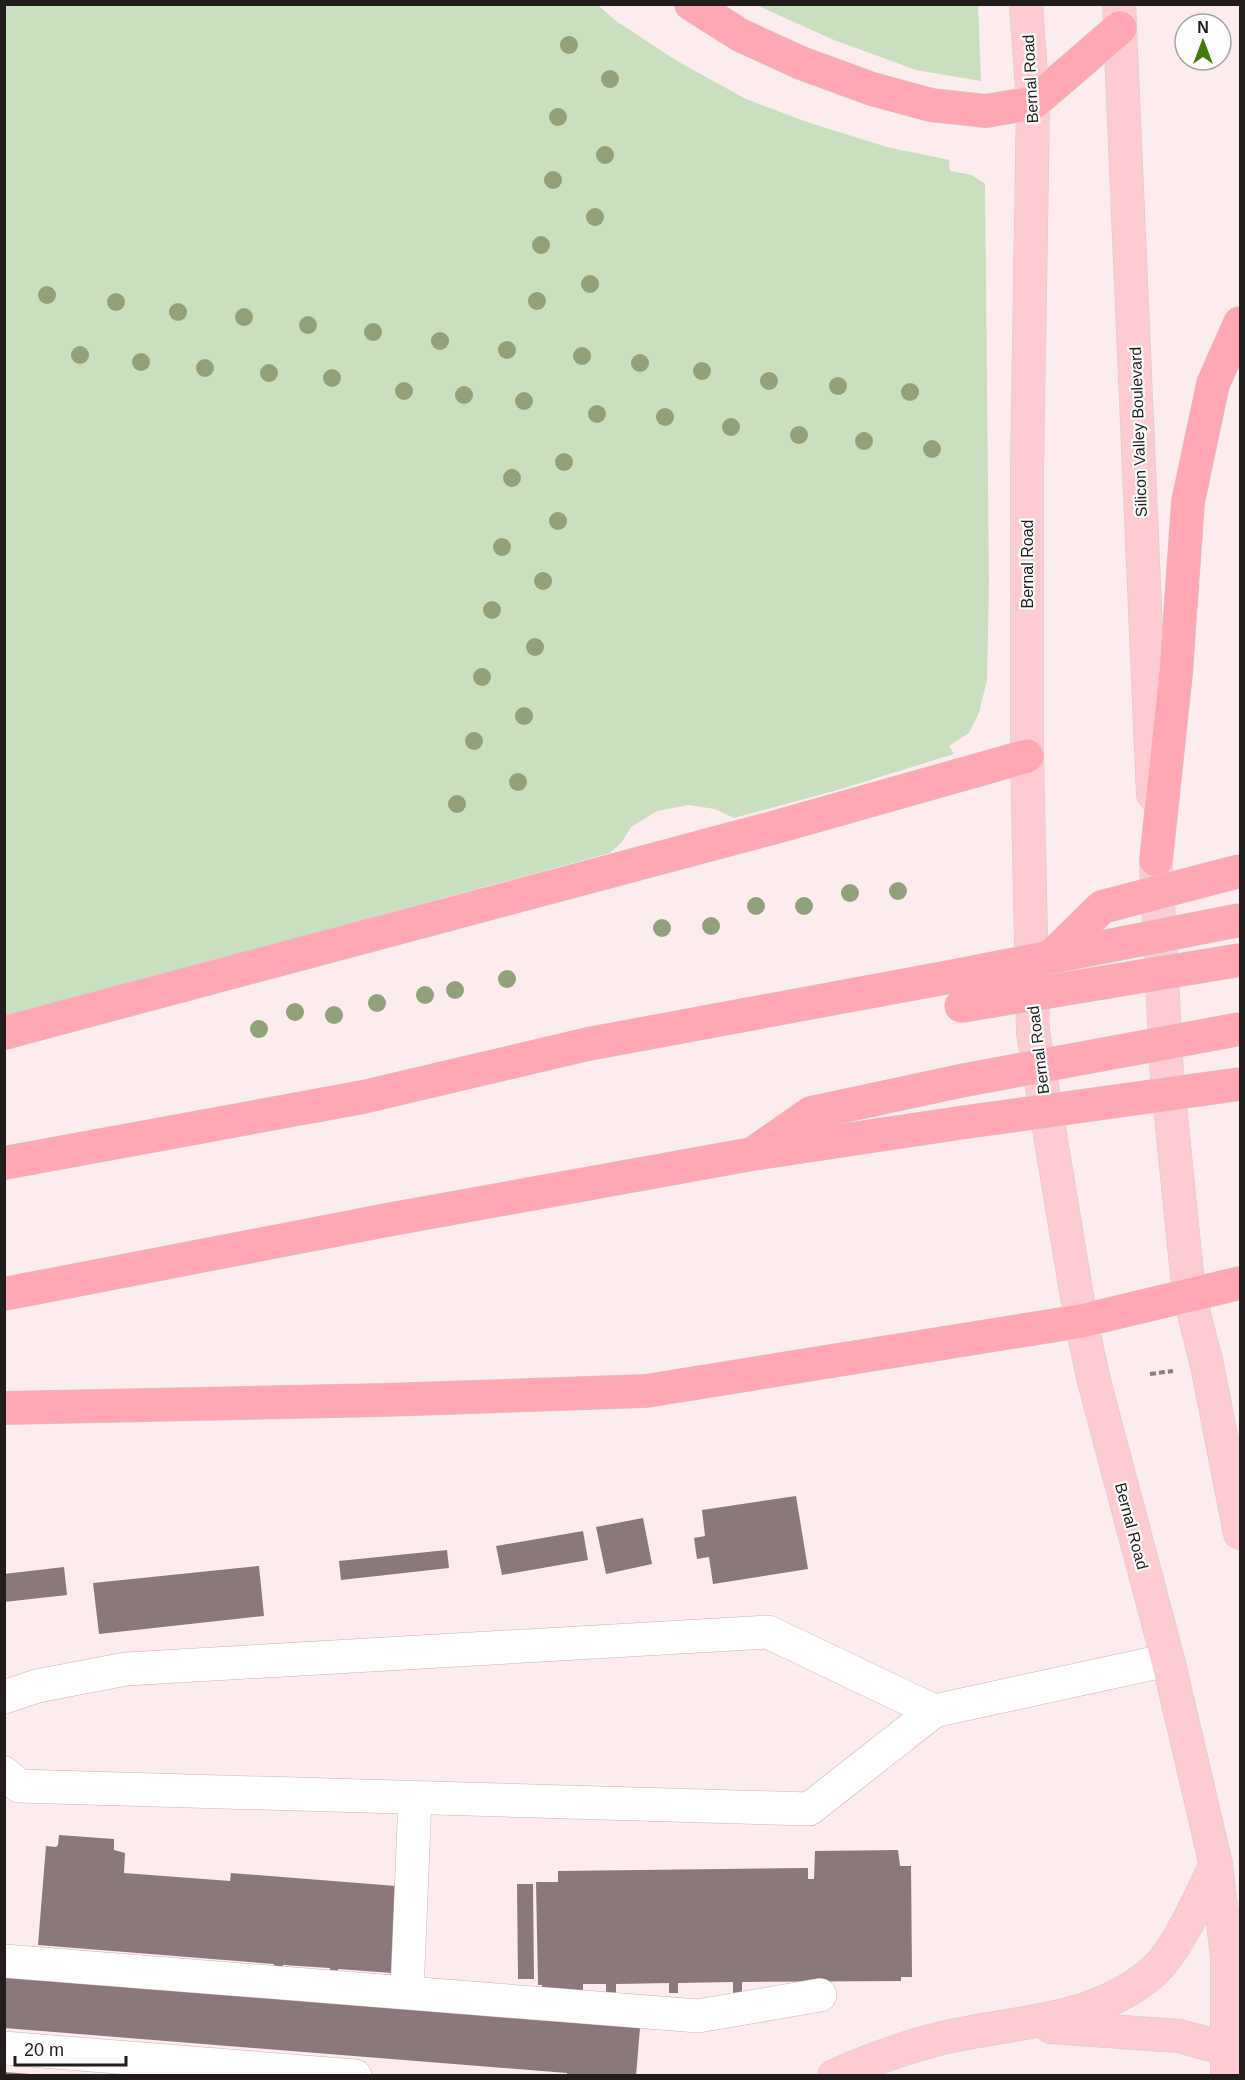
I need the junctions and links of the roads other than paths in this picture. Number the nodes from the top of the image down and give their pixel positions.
1 (691, 4) edge
2 (1026, 4) edge
3 (1119, 16) edge
4 (1033, 103) junction
5 (1240, 323) edge
6 (1026, 756) junction
7 (1156, 860) junction
8 (1240, 871) edge
9 (1240, 920) edge
10 (1052, 956) junction
11 (1240, 960) edge
12 (961, 990) junction
13 (1240, 1029) edge
14 (4, 1033) edge
15 (1240, 1084) edge
16 (752, 1154) junction
17 (4, 1163) edge
18 (1240, 1283) edge
19 (4, 1294) edge
20 (1189, 1294) junction
21 (1080, 1321) junction
22 (4, 1408) edge
23 (1240, 1533) edge
24 (1168, 1660) junction
25 (4, 1696) edge
26 (934, 1711) junction
27 (4, 1773) edge
28 (415, 1798) junction
29 (1216, 1865) junction
30 (4, 1960) edge
31 (406, 1992) junction
32 (820, 1995) dead end
33 (1026, 2025) junction
34 (4, 2048) edge
35 (1231, 2061) edge
36 (355, 2076) edge
37 (834, 2076) edge

1 - 4 highway
2 - 4 main road, Bernal Road
3 - 4 highway
3 - 7 main road, Silicon Valley Boulevard
4 - 6 main road, Bernal Road
5 - 7 highway
6 - 14 highway
6 - 21 main road, Bernal Road
7 - 20 main road
8 - 10 highway, bridge
9 - 10 highway, bridge
10 - 12 highway, bridge
11 - 12 highway, bridge
12 - 17 highway
13 - 16 highway, bridge
15 - 16 highway, bridge
16 - 19 highway
18 - 20 highway
20 - 21 highway
20 - 23 main road
21 - 22 highway
21 - 24 main road, Bernal Road
24 - 26 lane
24 - 29 main road, Bernal Road
25 - 26 lane
26 - 28 lane
27 - 28 lane
28 - 31 lane
29 - 33 main road
29 - 35 main road, Bernal Road
30 - 31 lane
31 - 32 lane
33 - 35 main road
33 - 37 main road
34 - 36 lane

